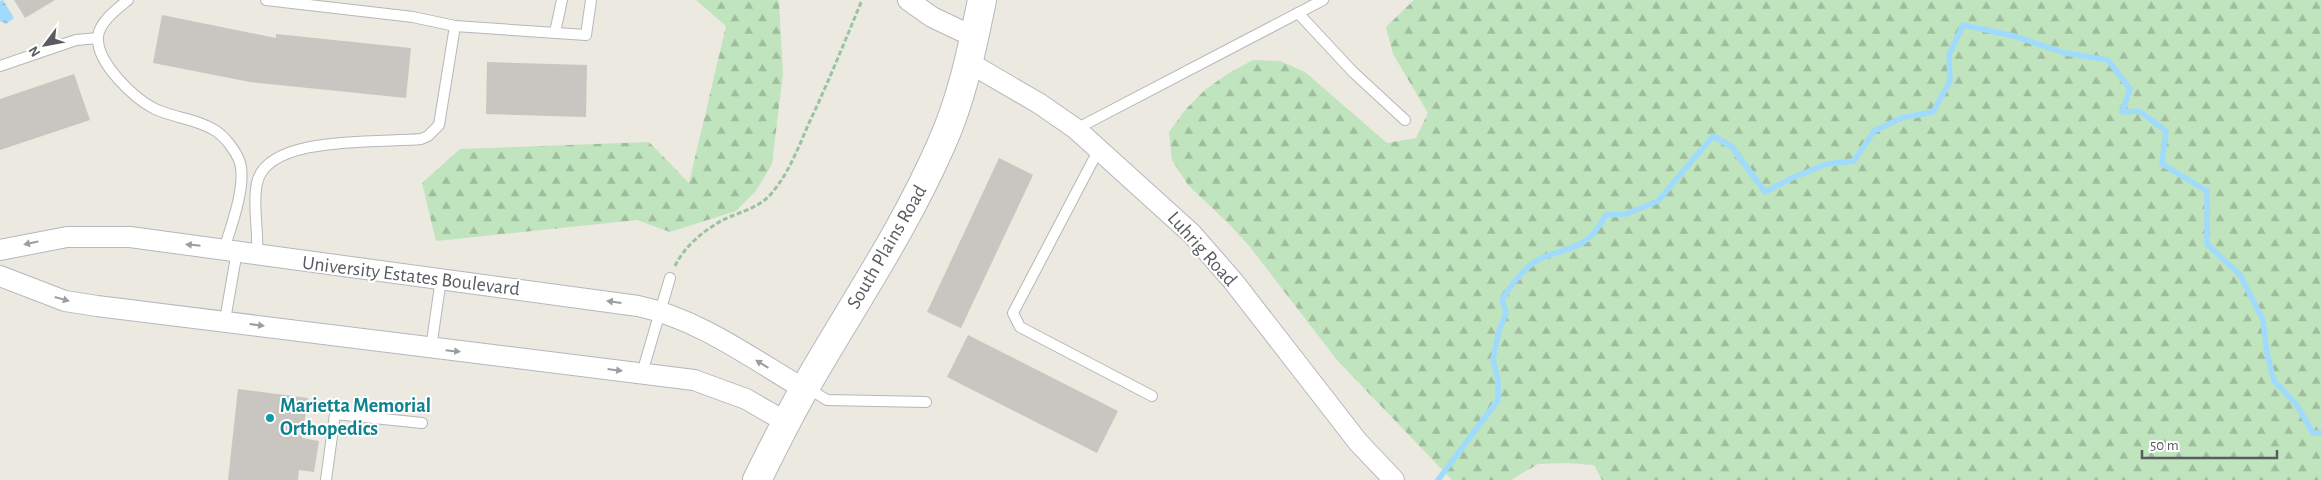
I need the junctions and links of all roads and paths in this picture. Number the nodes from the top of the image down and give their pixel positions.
1 (128, 0) edge
2 (266, 0) edge
3 (562, 0) edge
4 (591, 0) edge
5 (862, 0) edge
6 (908, 0) edge
7 (982, 0) edge
8 (1323, 0) edge
9 (1298, 13) junction
10 (455, 26) junction
11 (555, 32) junction
12 (98, 38) junction
13 (971, 49) junction
14 (0, 66) edge
15 (1405, 120) dead end
16 (1076, 129) junction
17 (1099, 149) junction
18 (0, 250) edge
19 (230, 250) junction
20 (257, 255) junction
21 (0, 276) edge
22 (670, 278) joint
23 (442, 279) junction
24 (660, 310) junction
25 (225, 320) junction
26 (431, 348) junction
27 (642, 373) junction
28 (805, 388) junction
29 (1152, 396) dead end
30 (926, 402) dead end
31 (786, 422) junction
32 (422, 423) dead end
33 (326, 480) edge
34 (757, 480) edge
35 (1394, 480) edge

1 - 12 lane
2 - 10 lane
3 - 11 lane
4 - 11 lane
5 - 22 path
6 - 13 street, Luhrig Road
7 - 13 main road, South Plains Road
8 - 9 lane
9 - 15 lane
9 - 16 lane
10 - 11 lane
10 - 20 lane
12 - 14 lane
12 - 19 lane
13 - 16 street, Luhrig Road
13 - 28 main road, South Plains Road
16 - 17 street, Luhrig Road
17 - 29 lane
17 - 35 street, Luhrig Road
19 -> 18 street, University Estates Boulevard
19 - 20 street, University Estates Boulevard
19 - 25 lane
20 - 23 street, University Estates Boulevard
21 -> 25 street
22 - 24 lane
24 -> 23 street, University Estates Boulevard
23 - 26 lane
24 - 27 lane
28 -> 24 street, University Estates Boulevard
25 -> 26 street
26 -> 27 street
27 - 31 street
28 - 30 lane
28 - 31 main road, South Plains Road
31 - 34 main road, South Plains Road
32 - 33 lane

